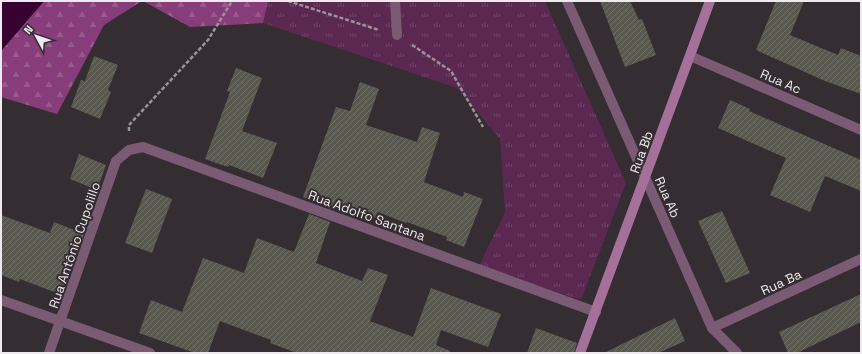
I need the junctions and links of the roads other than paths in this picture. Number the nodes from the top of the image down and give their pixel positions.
1 (395, 1) edge
2 (567, 1) edge
3 (710, 1) edge
4 (397, 35) dead end
5 (690, 56) junction
6 (861, 130) edge
7 (129, 150) joint
8 (646, 179) junction
9 (861, 259) edge
10 (1, 300) edge
11 (596, 312) junction
12 (61, 322) junction
13 (712, 328) junction
14 (49, 353) edge
15 (150, 353) edge
16 (580, 353) edge
17 (737, 353) edge

1 - 4 street
2 - 8 street, Rua Ab
3 - 5 street, Rua Bb
5 - 6 street, Rua Ac
5 - 8 street, Rua Bb
7 - 11 street, Rua Adolfo Santana
7 - 12 street, Rua Antônio Cupolillo
8 - 11 street, Rua Bb
8 - 13 street, Rua Ab
9 - 13 street, Rua Ba
10 - 12 street
11 - 16 street, Rua Bb
12 - 14 street, Rua Antônio Cupolillo
12 - 15 street
13 - 17 street, Rua Ab

